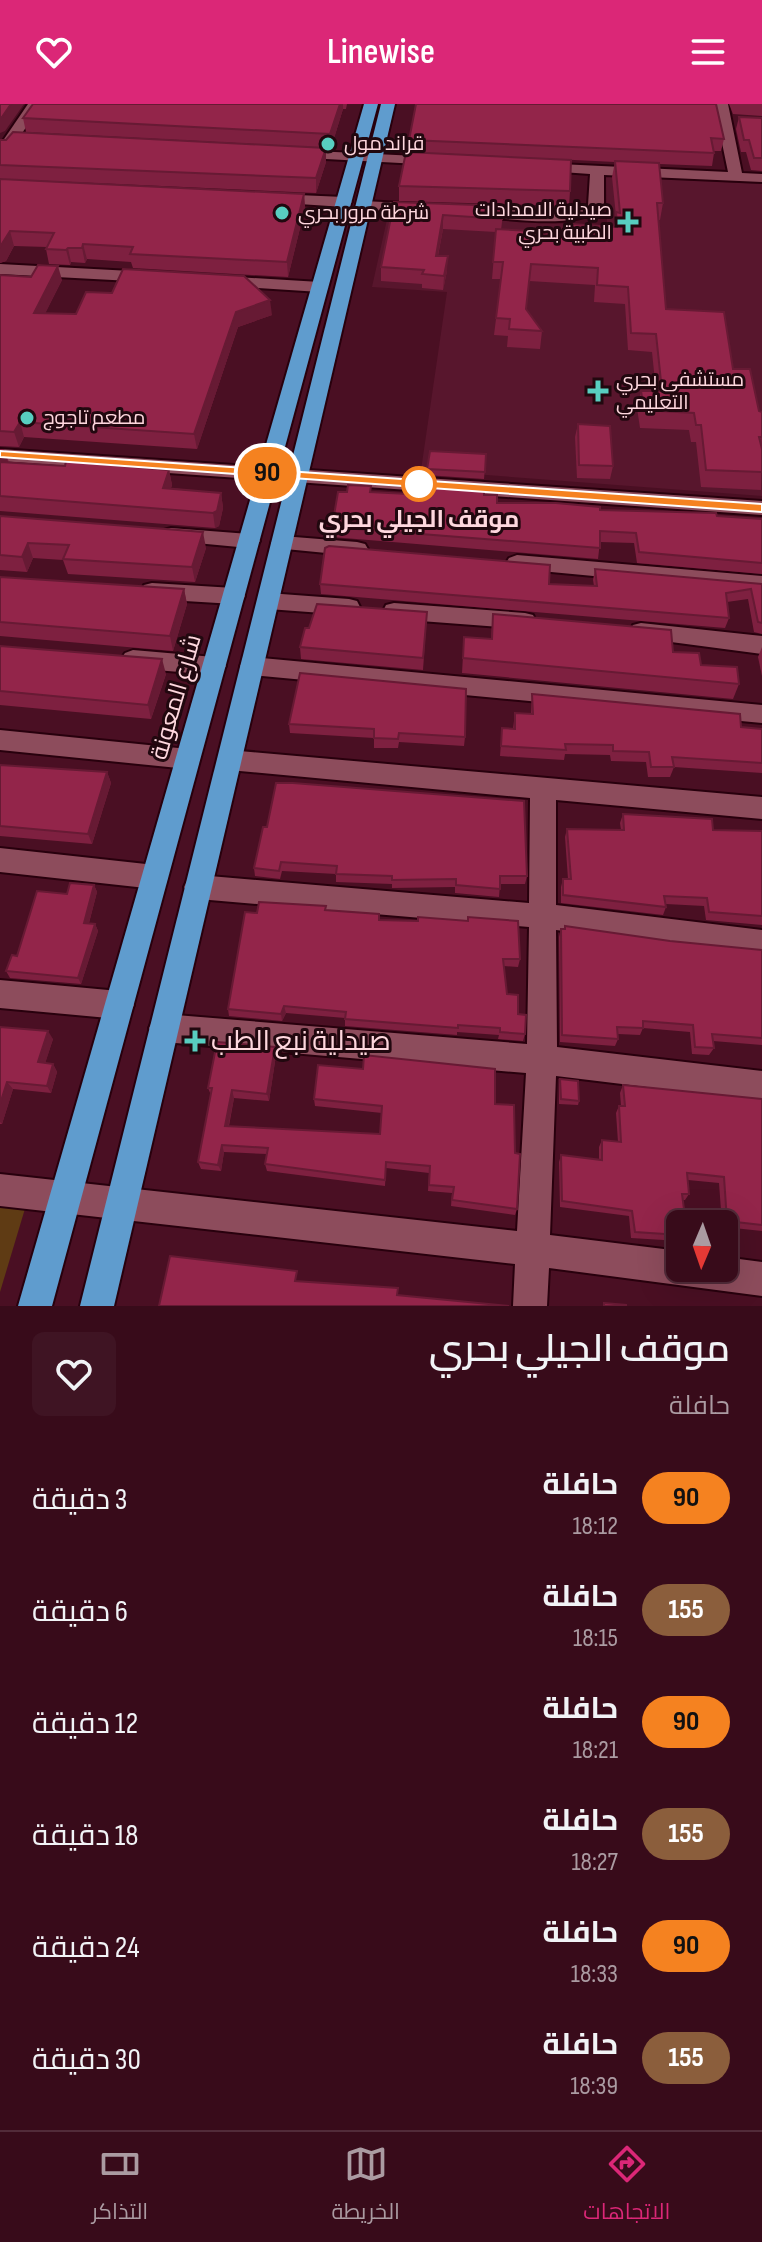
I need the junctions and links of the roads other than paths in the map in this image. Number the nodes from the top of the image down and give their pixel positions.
1 (35, 104) edge
2 (371, 104) edge
3 (388, 104) edge
4 (718, 105) edge
5 (13, 139) edge
6 (278, 153) edge
7 (0, 155) edge
8 (366, 157) junction
9 (454, 162) edge
10 (518, 166) edge
11 (597, 170) junction
12 (736, 177) junction
13 (762, 178) edge
14 (250, 198) edge
15 (354, 204) junction
16 (0, 269) edge
17 (168, 278) edge
18 (198, 280) edge
19 (320, 287) junction
20 (0, 455) edge
21 (268, 473) junction
22 (298, 475) junction
23 (762, 508) edge
24 (155, 534) edge
25 (249, 541) junction
26 (282, 543) junction
27 (375, 551) edge
28 (499, 562) edge
29 (762, 584) edge
30 (125, 589) edge
31 (234, 596) junction
32 (268, 601) junction
33 (555, 623) edge
34 (617, 628) edge
35 (762, 645) edge
36 (107, 657) edge
37 (214, 666) junction
38 (252, 666) junction
39 (762, 714) edge
40 (0, 740) edge
41 (188, 759) junction
42 (229, 760) junction
43 (543, 788) junction
44 (762, 808) edge
45 (0, 860) edge
46 (155, 877) junction
47 (198, 887) junction
48 (542, 916) junction
49 (762, 943) edge
50 (0, 994) edge
51 (119, 1005) junction
52 (164, 1028) junction
53 (542, 1060) junction
54 (762, 1086) edge
55 (0, 1190) edge
56 (65, 1198) junction
57 (122, 1203) junction
58 (531, 1249) junction
59 (762, 1279) edge
60 (35, 1306) edge
61 (97, 1306) edge
62 (530, 1306) edge

1 - 5 street
2 - 8 highway, شارع المعونة
3 - 8 highway, شارع المعونة
4 - 12 street
5 - 7 street
6 - 8 street
8 - 9 street
8 - 15 highway, شارع المعونة
10 - 11 street
11 - 12 street
11 - 15 street
12 - 13 street
14 - 15 street
15 - 19 highway, شارع المعونة
15 - 22 highway, شارع المعونة
16 - 17 street
18 - 19 street
19 - 21 highway, شارع المعونة
20 - 21 street
21 - 22 street
21 - 25 highway, شارع المعونة
22 - 23 street
22 - 26 highway, شارع المعونة
24 - 25 street
25 - 31 highway, شارع المعونة
26 - 27 street
26 - 32 highway, شارع المعونة
28 - 29 street
30 - 31 street
31 - 37 highway, شارع المعونة
32 - 33 street
32 - 38 highway, شارع المعونة
34 - 35 street
36 - 37 street
37 - 41 highway, شارع المعونة
38 - 39 street
38 - 42 highway, شارع المعونة
40 - 41 street
41 - 46 highway, شارع المعونة
42 - 43 street
42 - 47 highway, شارع المعونة
43 - 44 street
43 - 48 street
45 - 46 street
46 - 51 highway, شارع المعونة
47 - 48 street
47 - 52 highway, شارع المعونة
48 - 49 street
48 - 53 street
50 - 51 street
51 - 56 highway, شارع المعونة
52 - 53 street
52 - 57 highway, شارع المعونة
53 - 54 street
53 - 58 street
55 - 56 street
56 - 57 street
56 - 60 highway, شارع المعونة
57 - 58 street
57 - 61 highway, شارع المعونة
58 - 59 street
58 - 62 street

